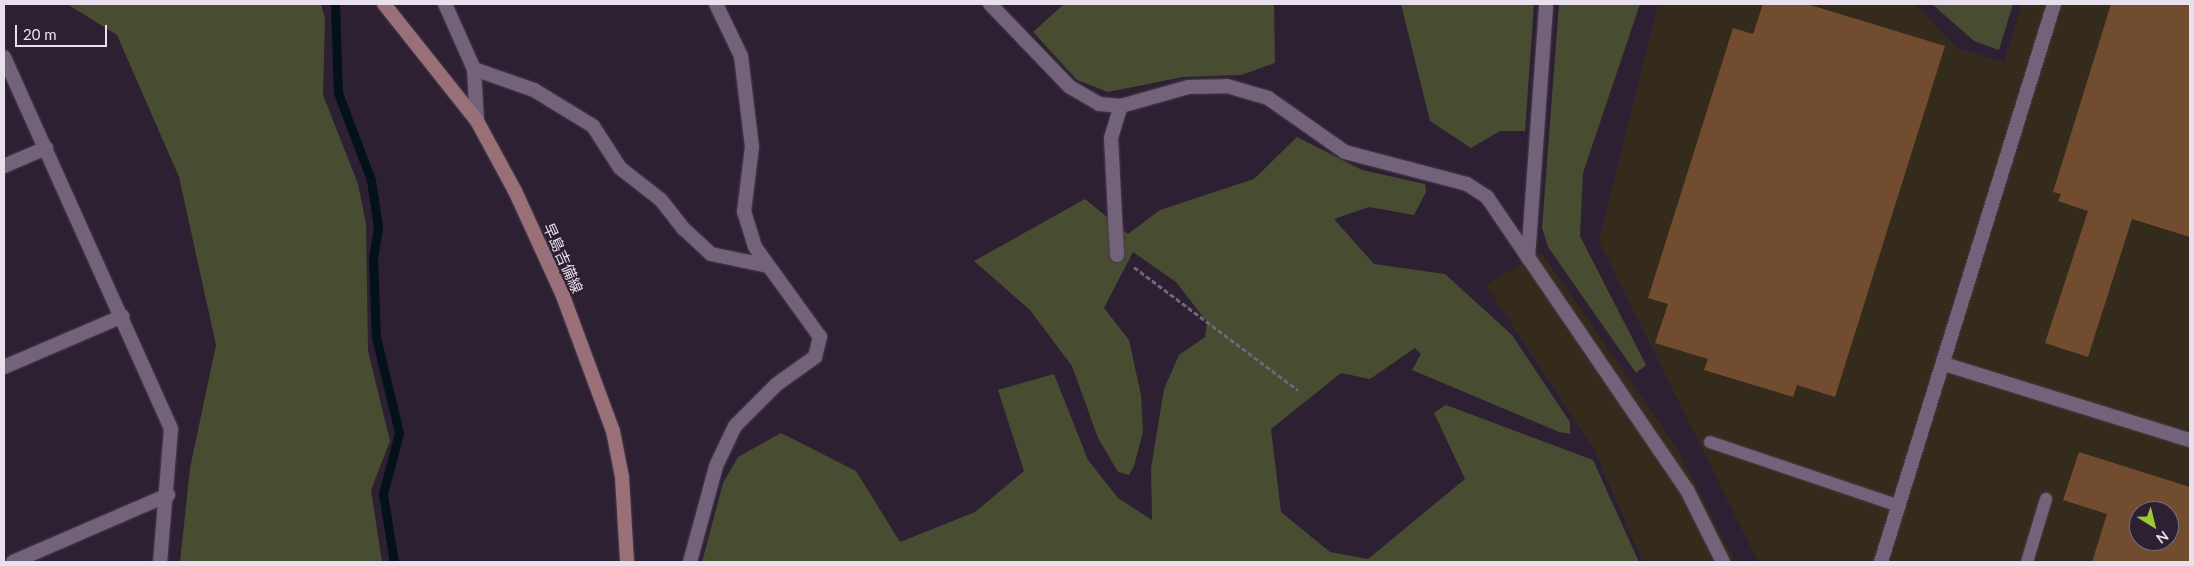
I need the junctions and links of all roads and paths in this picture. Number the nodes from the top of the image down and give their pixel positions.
1 (384, 4) edge
2 (445, 4) edge
3 (716, 4) edge
4 (990, 4) edge
5 (1546, 4) edge
6 (2054, 4) edge
7 (4, 57) edge
8 (474, 69) junction
9 (1121, 106) junction
10 (476, 121) junction
11 (46, 148) junction
12 (4, 166) edge
13 (1117, 255) joint
14 (1528, 258) junction
15 (768, 266) junction
16 (123, 316) junction
17 (1944, 364) junction
18 (4, 367) edge
19 (1298, 390) dead end
20 (2190, 440) edge
21 (1710, 442) dead end
22 (168, 495) junction
23 (2046, 499) dead end
24 (1899, 506) junction
25 (13, 562) edge
26 (160, 562) edge
27 (626, 562) edge
28 (690, 562) edge
29 (1723, 562) edge
30 (1881, 562) edge
31 (2026, 562) edge

1 - 10 main road, 早島吉備線
2 - 8 street
3 - 15 street
4 - 9 street
5 - 14 street
6 - 17 street
7 - 11 street
8 - 10 street
8 - 15 street
9 - 13 street
9 - 14 street
10 - 27 main road, 早島吉備線
11 - 12 street
11 - 16 street
13 - 19 path
14 - 29 street
15 - 28 street
16 - 18 street
16 - 22 street
17 - 20 street
17 - 24 street
21 - 24 lane
22 - 25 street
22 - 26 street
23 - 31 lane
24 - 30 street

